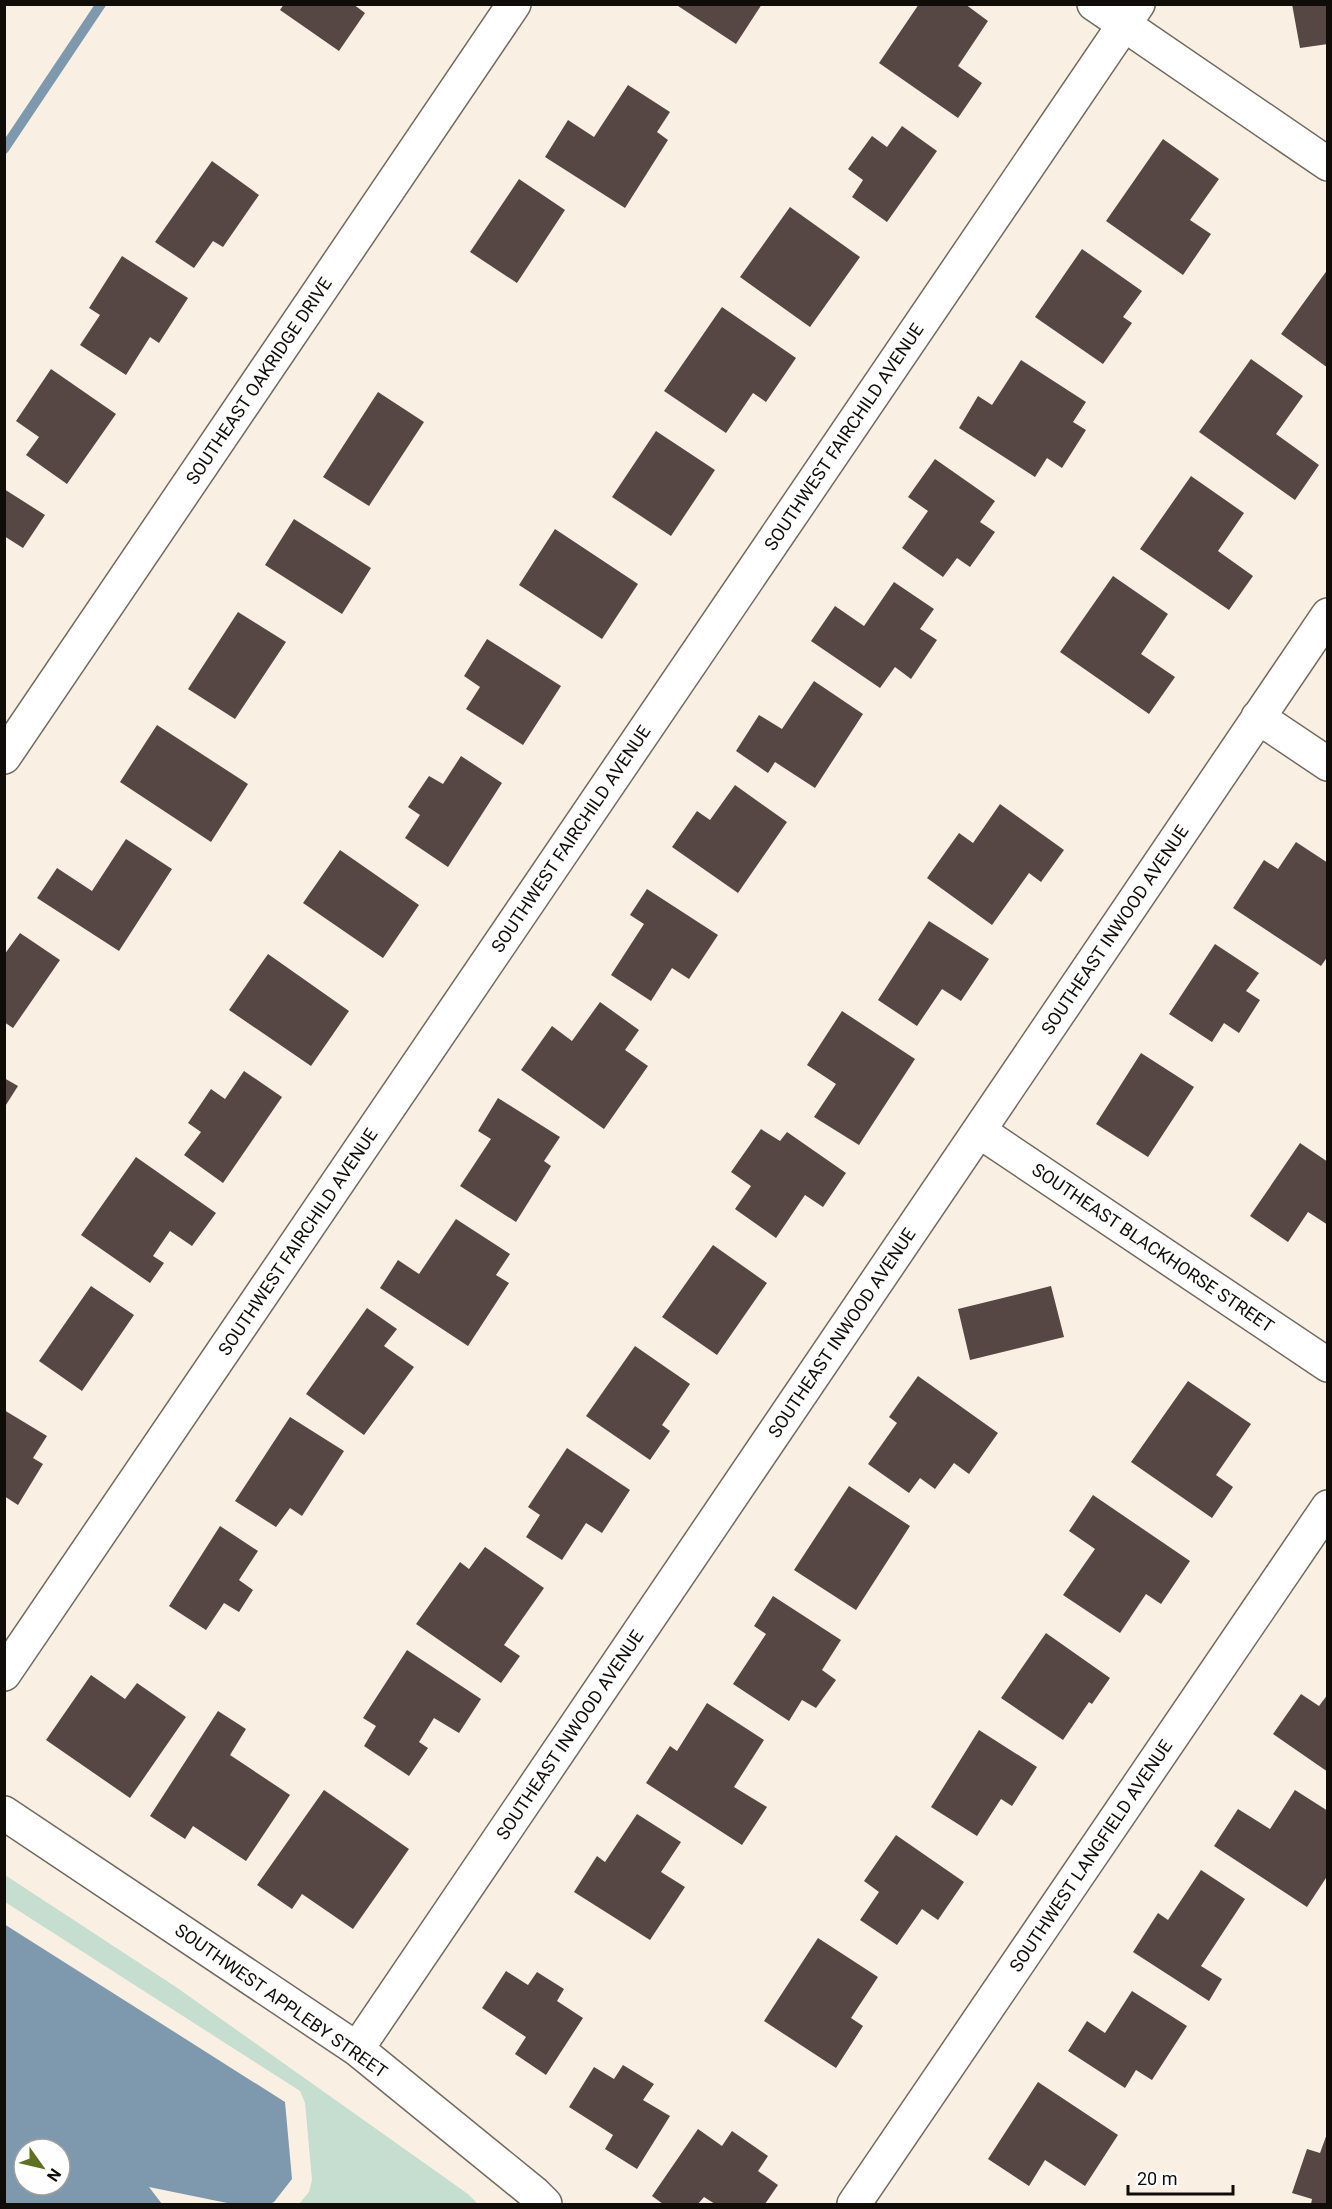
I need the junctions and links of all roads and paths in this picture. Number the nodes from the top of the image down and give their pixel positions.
1 (514, 4) edge
2 (1094, 4) edge
3 (1131, 14) edge
4 (1328, 164) edge
5 (1328, 615) edge
6 (1258, 717) junction
7 (4, 757) edge
8 (1328, 764) edge
9 (979, 1131) junction
10 (1328, 1365) edge
11 (1328, 1507) edge
12 (4, 1674) edge
13 (4, 1813) edge
14 (357, 2049) junction
15 (545, 2205) edge
16 (854, 2205) edge

1 - 7 street, SOUTHEAST OAKRIDGE DRIVE
2 - 3 street
3 - 4 street
3 - 12 street, SOUTHWEST FAIRCHILD AVENUE
5 - 6 street, SOUTHEAST INWOOD AVENUE
6 - 8 street
6 - 9 street, SOUTHEAST INWOOD AVENUE
9 - 10 street, SOUTHEAST BLACKHORSE STREET
9 - 14 street, SOUTHEAST INWOOD AVENUE
11 - 16 street, SOUTHWEST LANGFIELD AVENUE
13 - 14 street, SOUTHWEST APPLEBY STREET
14 - 15 street, SOUTHWEST APPLEBY STREET

